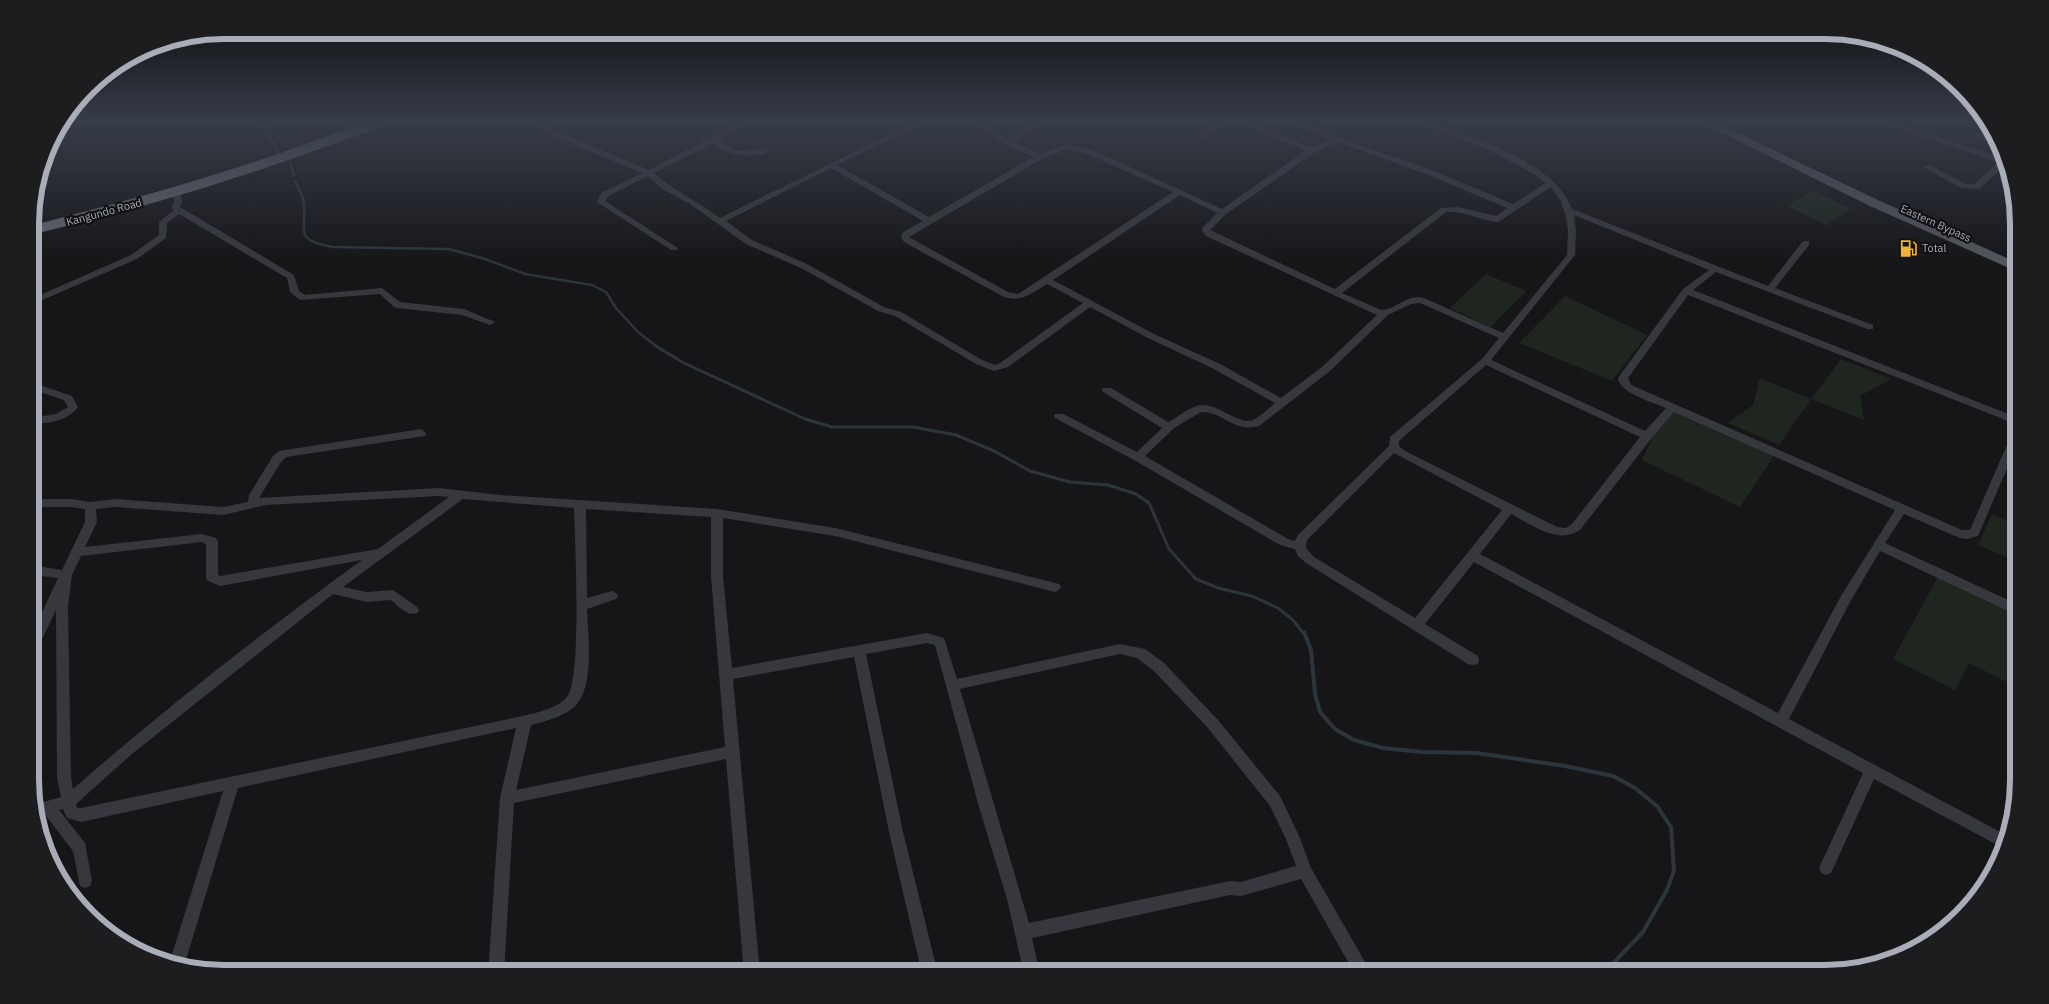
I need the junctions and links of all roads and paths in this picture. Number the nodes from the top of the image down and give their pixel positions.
1 (249, 169) edge
2 (639, 169) edge
3 (657, 169) edge
4 (823, 169) edge
5 (838, 169) edge
6 (1018, 169) edge
7 (1126, 169) edge
8 (1285, 169) edge
9 (1420, 169) edge
10 (1529, 169) edge
11 (1802, 169) edge
12 (1819, 169) edge
13 (1931, 169) edge
14 (1996, 169) edge
15 (649, 173) junction
16 (1552, 183) junction
17 (176, 192) junction
18 (1179, 192) junction
19 (1514, 208) junction
20 (179, 210) junction
21 (1568, 210) junction
22 (1223, 212) junction
23 (928, 220) junction
24 (720, 221) junction
25 (39, 229) edge
26 (1806, 243) dead end
27 (674, 248) dead end
28 (2010, 256) edge
29 (2010, 264) edge
30 (1715, 269) junction
31 (1047, 280) junction
32 (1770, 289) junction
33 (1686, 291) junction
34 (1336, 293) junction
35 (39, 298) edge
36 (1088, 304) junction
37 (1384, 314) junction
38 (490, 322) dead end
39 (1870, 327) dead end
40 (1504, 337) junction
41 (1485, 362) junction
42 (39, 388) edge
43 (1106, 390) dead end
44 (1282, 403) junction
45 (1673, 407) junction
46 (1059, 416) dead end
47 (2010, 419) edge
48 (39, 420) edge
49 (1170, 426) junction
50 (421, 433) dead end
51 (1646, 436) junction
52 (1394, 447) junction
53 (2010, 450) edge
54 (1138, 457) junction
55 (460, 494) junction
56 (39, 503) edge
57 (262, 503) junction
58 (580, 504) junction
59 (90, 506) junction
60 (1510, 508) junction
61 (1902, 509) junction
62 (716, 513) junction
63 (1878, 545) junction
64 (1299, 546) junction
65 (77, 552) junction
66 (382, 552) junction
67 (1473, 556) junction
68 (39, 571) edge
69 (66, 574) junction
70 (1056, 587) dead end
71 (332, 588) junction
72 (612, 596) dead end
73 (580, 607) junction
74 (2010, 607) edge
75 (413, 610) dead end
76 (1416, 626) junction
77 (39, 633) edge
78 (858, 652) junction
79 (1473, 660) dead end
80 (725, 675) junction
81 (952, 685) junction
82 (525, 720) junction
83 (1781, 721) junction
84 (732, 752) junction
85 (1871, 770) junction
86 (232, 782) junction
87 (507, 798) junction
88 (69, 802) junction
89 (48, 807) junction
90 (41, 811) edge
91 (2000, 839) edge
92 (1826, 868) dead end
93 (1305, 871) junction
94 (85, 880) dead end
95 (1024, 932) junction
96 (178, 960) edge
97 (497, 965) edge
98 (751, 965) edge
99 (928, 965) edge
100 (1030, 965) edge
101 (1359, 965) edge

1 - 17 highway, Kangundo Road
2 - 15 street
3 - 15 street
4 - 24 street
5 - 23 street
6 - 23 street
7 - 18 street
8 - 22 street
9 - 19 street
10 - 16 street
11 - 29 main road, Eastern Bypass
12 - 28 main road, Eastern Bypass
13 - 14 street
15 - 24 street
15 - 27 street
16 - 19 street
16 - 21 street
17 - 20 street
17 - 25 highway, Kangundo Road
18 - 22 street
18 - 31 street
19 - 34 street
20 - 35 street
20 - 38 street
21 - 30 street
21 - 40 street
22 - 34 street
23 - 31 street
24 - 36 street
26 - 32 street
30 - 32 street
30 - 33 street
31 - 36 street
32 - 39 street
33 - 45 street
33 - 47 street
34 - 37 street
36 - 44 street
37 - 40 street
37 - 44 street
40 - 41 street
41 - 51 street
41 - 52 street
42 - 48 street
43 - 49 street
44 - 49 street
45 - 51 street
45 - 61 street
46 - 54 street
49 - 54 street
50 - 57 street
51 - 60 street
52 - 60 street
52 - 64 street
53 - 61 street
54 - 64 street
55 - 57 street
55 - 58 street
55 - 66 street
56 - 59 street
57 - 59 street
58 - 62 street
58 - 73 street
59 - 65 street
60 - 67 street
61 - 63 street
62 - 70 street
62 - 80 street
63 - 74 street
63 - 83 street
64 - 76 street
65 - 66 street
65 - 69 street
66 - 71 street
67 - 76 street
67 - 83 street
68 - 69 street
69 - 77 street
69 - 88 street
71 - 75 street
71 - 88 street
72 - 73 street
73 - 82 street
76 - 79 street
78 - 80 street
78 - 81 street
78 - 99 street
80 - 84 street
81 - 93 street
81 - 95 street
82 - 86 street
82 - 87 street
83 - 85 street
84 - 87 street
84 - 98 street
85 - 91 street
85 - 92 street
86 - 88 street
86 - 96 street
87 - 97 street
88 - 89 street
89 - 90 street
89 - 94 street
93 - 95 street
93 - 101 street
95 - 100 street

